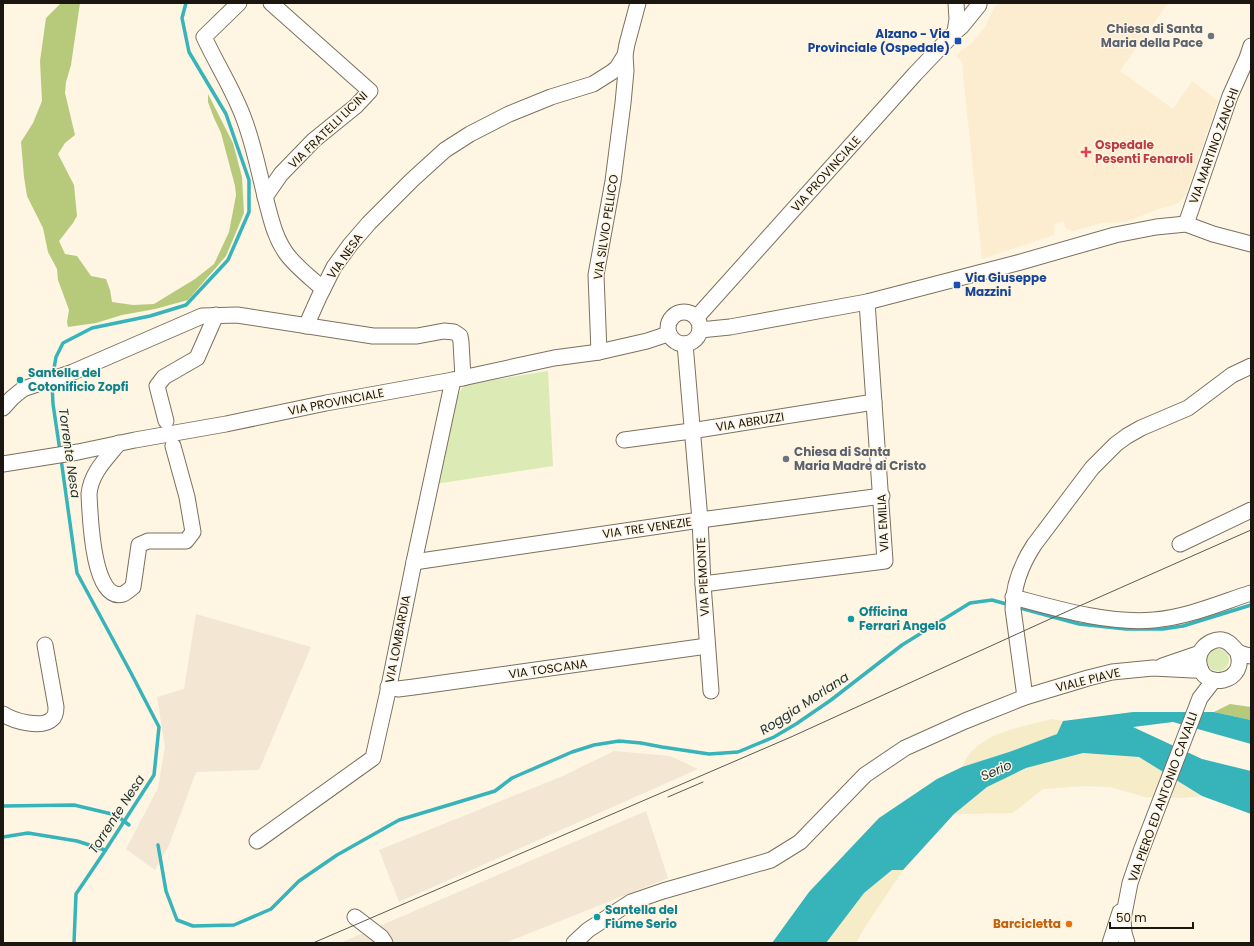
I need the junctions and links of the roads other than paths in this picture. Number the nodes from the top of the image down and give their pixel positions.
1 (239, 3) edge
2 (271, 3) edge
3 (638, 3) edge
4 (956, 3) edge
5 (961, 3) edge
6 (981, 4) edge
7 (955, 32) junction
8 (1251, 46) edge
9 (625, 55) junction
10 (612, 72) junction
11 (623, 103) junction
12 (265, 197) junction
13 (1186, 224) junction
14 (1251, 244) edge
15 (323, 288) junction
16 (867, 302) junction
17 (216, 315) junction
18 (699, 324) junction
19 (306, 326) junction
20 (668, 334) junction
21 (685, 344) junction
22 (599, 352) junction
23 (1251, 366) edge
24 (458, 379) junction
25 (874, 402) junction
26 (3, 408) edge
27 (166, 421) dead end
28 (692, 431) junction
29 (624, 440) dead end
30 (119, 443) junction
31 (173, 446) dead end
32 (3, 464) edge
33 (882, 496) junction
34 (1251, 510) edge
35 (700, 520) junction
36 (1180, 544) dead end
37 (414, 562) junction
38 (703, 584) junction
39 (1251, 593) edge
40 (1013, 603) junction
41 (45, 645) dead end
42 (707, 646) junction
43 (1200, 653) junction
44 (1244, 654) edge
45 (1153, 668) junction
46 (1251, 668) edge
47 (1180, 670) junction
48 (1236, 672) junction
49 (1206, 674) junction
50 (388, 687) junction
51 (711, 691) dead end
52 (1201, 693) junction
53 (1025, 697) junction
54 (3, 714) edge
55 (257, 841) dead end
56 (1130, 883) junction
57 (355, 917) dead end
58 (385, 943) edge
59 (574, 943) edge
60 (1110, 943) edge
61 (1127, 943) edge

1 - 12 street
2 - 12 street, VIA FRATELLI LICINI
3 - 9 street, VIA NESA
4 - 7 street
5 - 6 street
6 - 7 street, VIA PROVINCIALE
7 - 18 street, VIA PROVINCIALE
8 - 13 street, VIA MARTINO ZANCHI
9 - 10 street, VIA NESA
9 - 11 street, VIA SILVIO PELLICO
10 - 11 street, VIA SILVIO PELLICO
10 - 15 street, VIA NESA
11 - 22 street, VIA SILVIO PELLICO
12 - 15 street
13 - 14 street
13 - 16 street
15 - 19 street, VIA NESA
16 - 18 street
16 - 25 street, VIA EMILIA
17 - 19 street
17 - 26 street
17 - 27 street
18 - 20 street
18 - 21 street
19 - 24 street, VIA LOMBARDIA
20 - 21 street
20 - 22 street, VIA PROVINCIALE
21 - 28 street, VIA PIEMONTE
22 - 24 street, VIA PROVINCIALE
23 - 40 street
24 - 30 street, VIA PROVINCIALE
24 - 37 street, VIA LOMBARDIA
25 - 28 street, VIA ABRUZZI
25 - 33 street, VIA EMILIA
28 - 29 street, VIA ABRUZZI
28 - 35 street, VIA PIEMONTE
30 - 31 street
30 - 32 street, VIA PROVINCIALE
33 - 35 street, VIA TRE VENEZIE
33 - 38 street, VIA EMILIA
34 - 36 street
35 - 37 street, VIA TRE VENEZIE
35 - 38 street, VIA PIEMONTE
37 - 50 street, VIA LOMBARDIA
38 - 42 street, VIA PIEMONTE
39 - 40 street
40 - 53 street
41 - 54 street
42 - 50 street, VIA TOSCANA
42 - 51 street, VIA PIEMONTE
43 - 44 street
43 - 45 street, VIALE PIAVE
43 - 49 street
44 - 48 street
45 - 47 street, VIALE PIAVE
45 - 53 street, VIALE PIAVE
46 - 48 street
47 - 49 street, VIALE PIAVE
47 - 52 street
48 - 49 street
49 - 52 street, VIA PIERO ED ANTONIO CAVALLI
50 - 55 street, VIA LOMBARDIA
52 - 56 street, VIA PIERO ED ANTONIO CAVALLI
53 - 59 street, VIALE PIAVE
56 - 60 street
56 - 61 street, VIA PIERO ED ANTONIO CAVALLI
57 - 58 street

